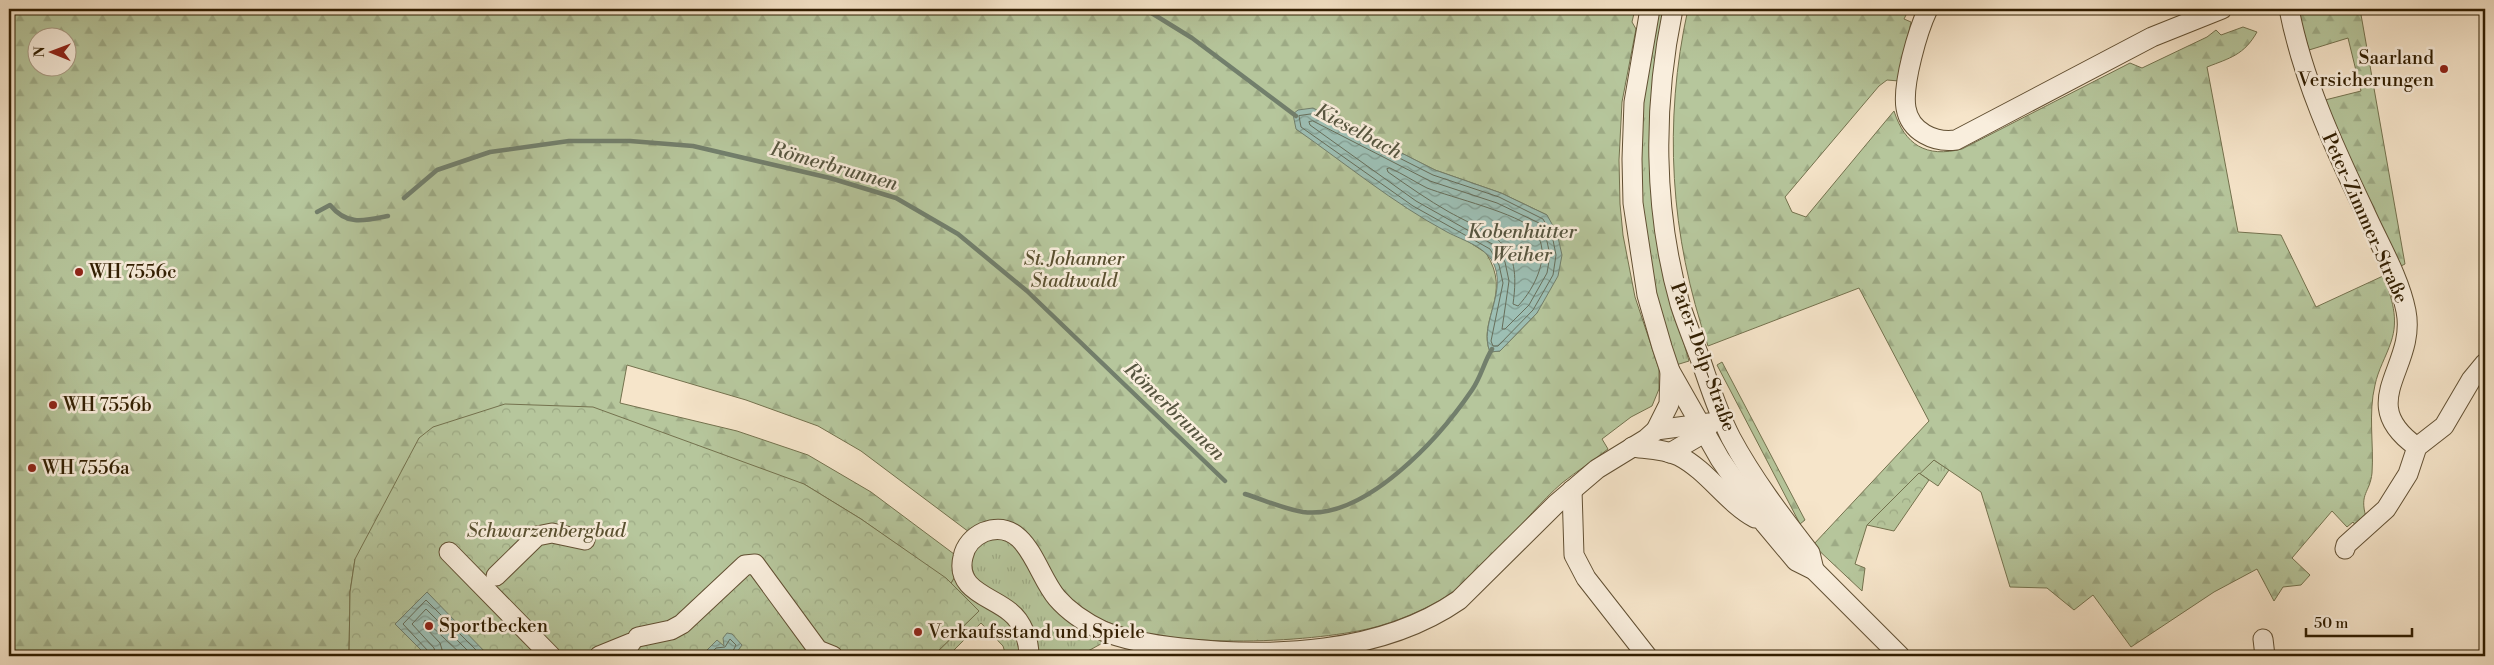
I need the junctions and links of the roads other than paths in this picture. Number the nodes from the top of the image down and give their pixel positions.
1 (1650, 9) edge
2 (1673, 9) edge
3 (1928, 9) edge
4 (2222, 9) edge
5 (2289, 9) edge
6 (2485, 363) edge
7 (1670, 371) junction
8 (1711, 423) junction
9 (1656, 430) junction
10 (1632, 448) junction
11 (2417, 448) junction
12 (1670, 453) junction
13 (1572, 490) junction
14 (1765, 524) junction
15 (585, 540) dead end
16 (2345, 549) dead end
17 (449, 552) dead end
18 (1814, 570) junction
19 (496, 576) dead end
20 (551, 656) edge
21 (599, 656) edge
22 (833, 656) edge
23 (1029, 656) edge
24 (1647, 656) edge
25 (1900, 656) edge

1 - 7 street
2 - 8 street, Pater-Delp-Straße
3 - 4 street
5 - 11 street, Peter-Zimmer-Straße
6 - 11 street
7 - 8 street
7 - 9 street
8 - 9 street
8 - 12 street
8 - 14 street
8 - 18 street, Pater-Delp-Straße
9 - 10 street
10 - 12 street
10 - 13 street
11 - 16 street
12 - 14 street
13 - 23 street
13 - 24 street
14 - 18 street
15 - 19 street
17 - 20 street
18 - 25 street
21 - 22 street

